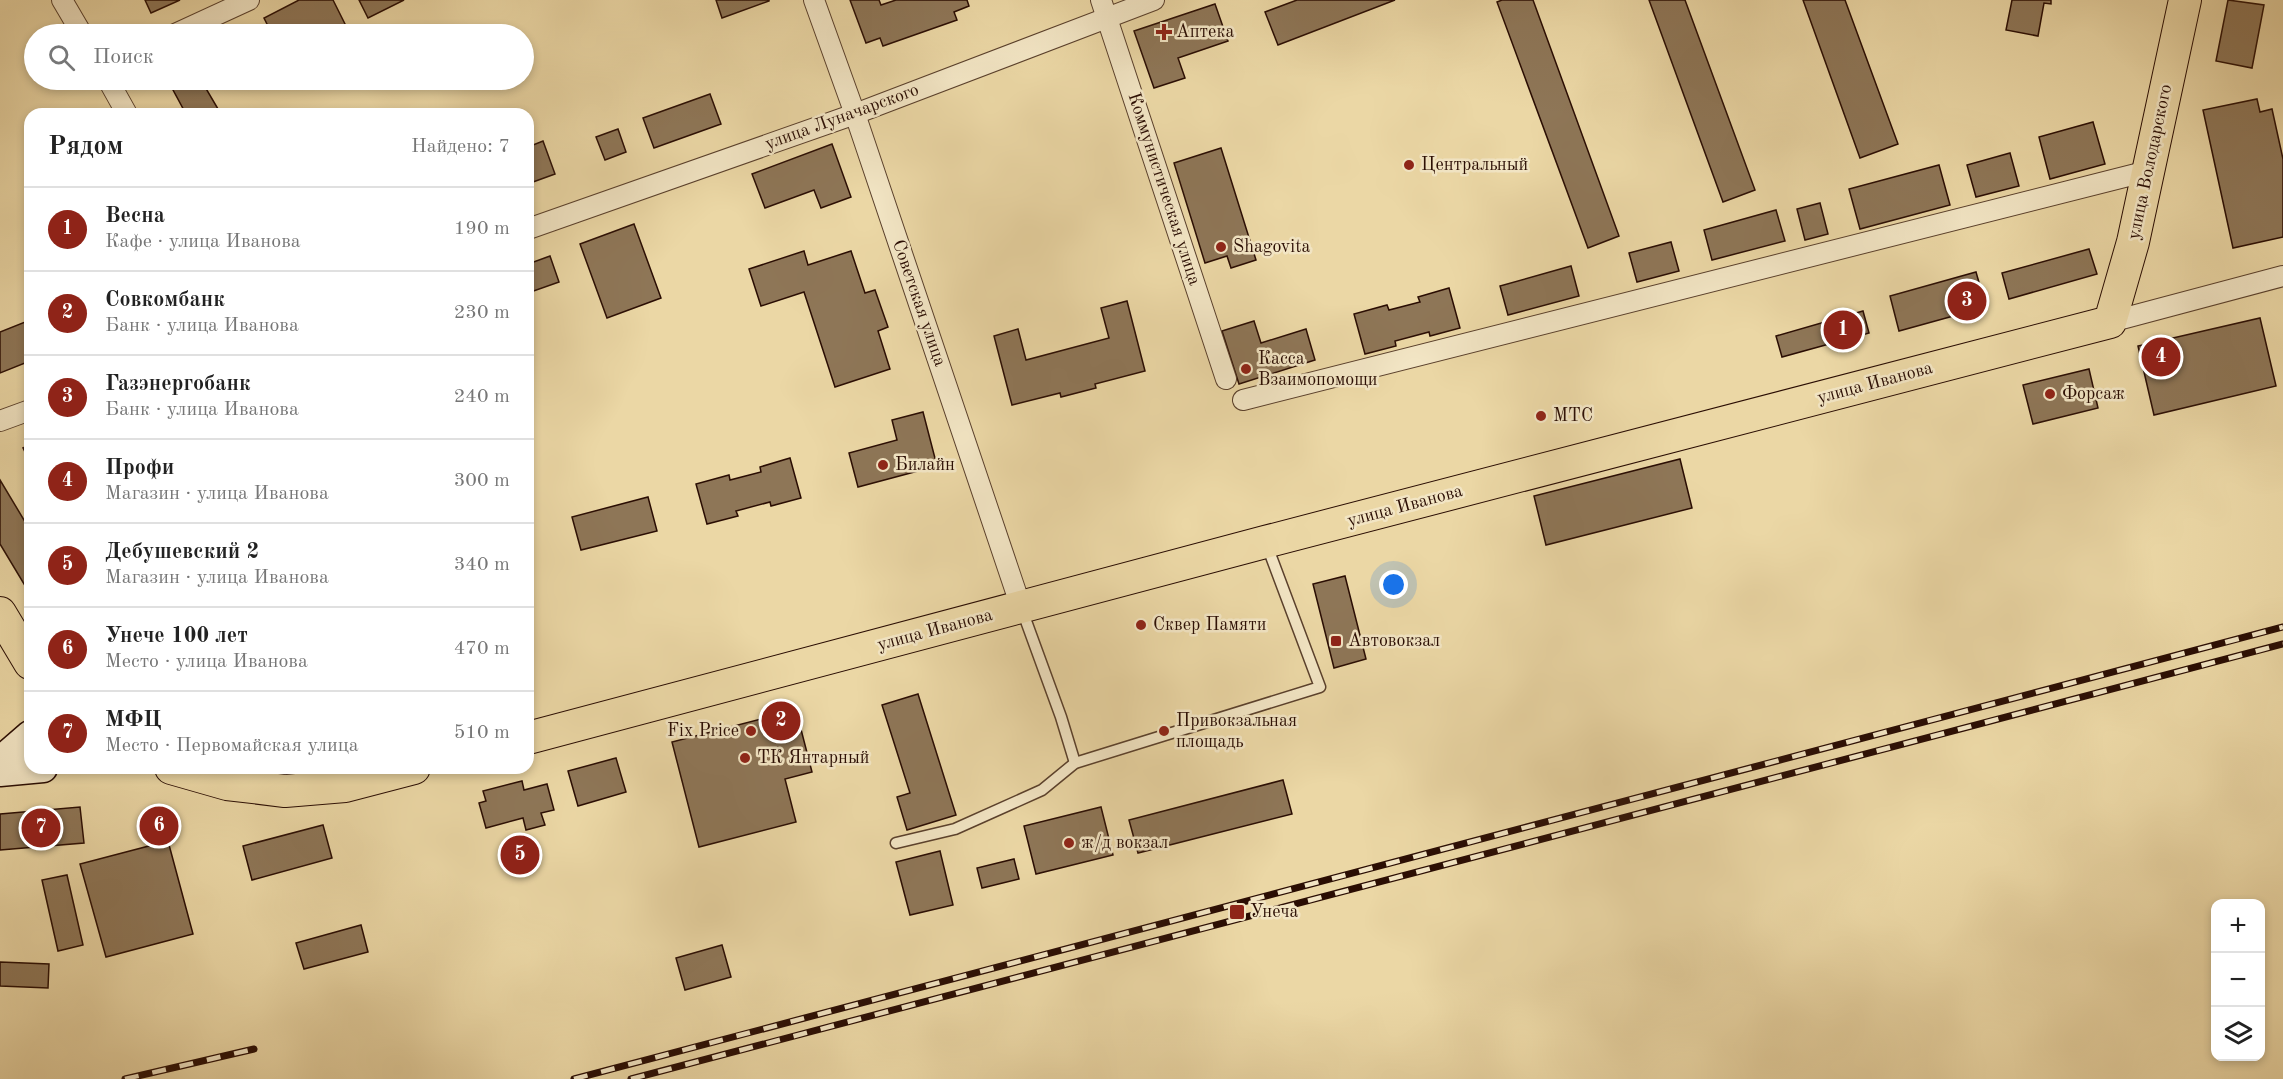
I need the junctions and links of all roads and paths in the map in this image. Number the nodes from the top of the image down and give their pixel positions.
1 (62, 0) edge
2 (249, 0) edge
3 (814, 0) edge
4 (1154, 0) edge
5 (2185, 0) edge
6 (1104, 8) edge
7 (76, 24) edge
8 (197, 24) edge
9 (114, 90) edge
10 (124, 108) edge
11 (855, 114) junction
12 (2148, 171) junction
13 (534, 227) edge
14 (2283, 276) edge
15 (2110, 322) junction
16 (1226, 379) dead end
17 (1243, 400) dead end
18 (24, 412) edge
19 (0, 421) edge
20 (1265, 542) junction
21 (1021, 607) junction
22 (0, 613) edge
23 (24, 653) edge
24 (534, 736) edge
25 (24, 740) edge
26 (0, 761) edge
27 (1075, 763) junction
28 (24, 770) edge
29 (0, 772) edge
30 (192, 774) edge
31 (391, 774) edge
32 (896, 843) dead end

1 - 7 street
2 - 8 street
3 - 11 street, Советская улица
4 - 6 street, улица Луначарского
5 - 12 main road, улица Володарского
6 - 11 street, улица Луначарского
6 - 16 street, Коммунистическая улица
9 - 10 street
11 - 13 street, улица Луначарского
11 - 21 street, Советская улица
12 - 15 main road, улица Володарского
12 - 17 street
14 - 15 street, улица Иванова
15 - 20 main road, улица Иванова
18 - 19 street
20 - 21 main road, улица Иванова
20 - 27 lane
21 - 24 main road, улица Иванова
21 - 27 lane
22 - 23 main road
25 - 26 street
27 - 32 lane
28 - 29 street
30 - 31 main road

